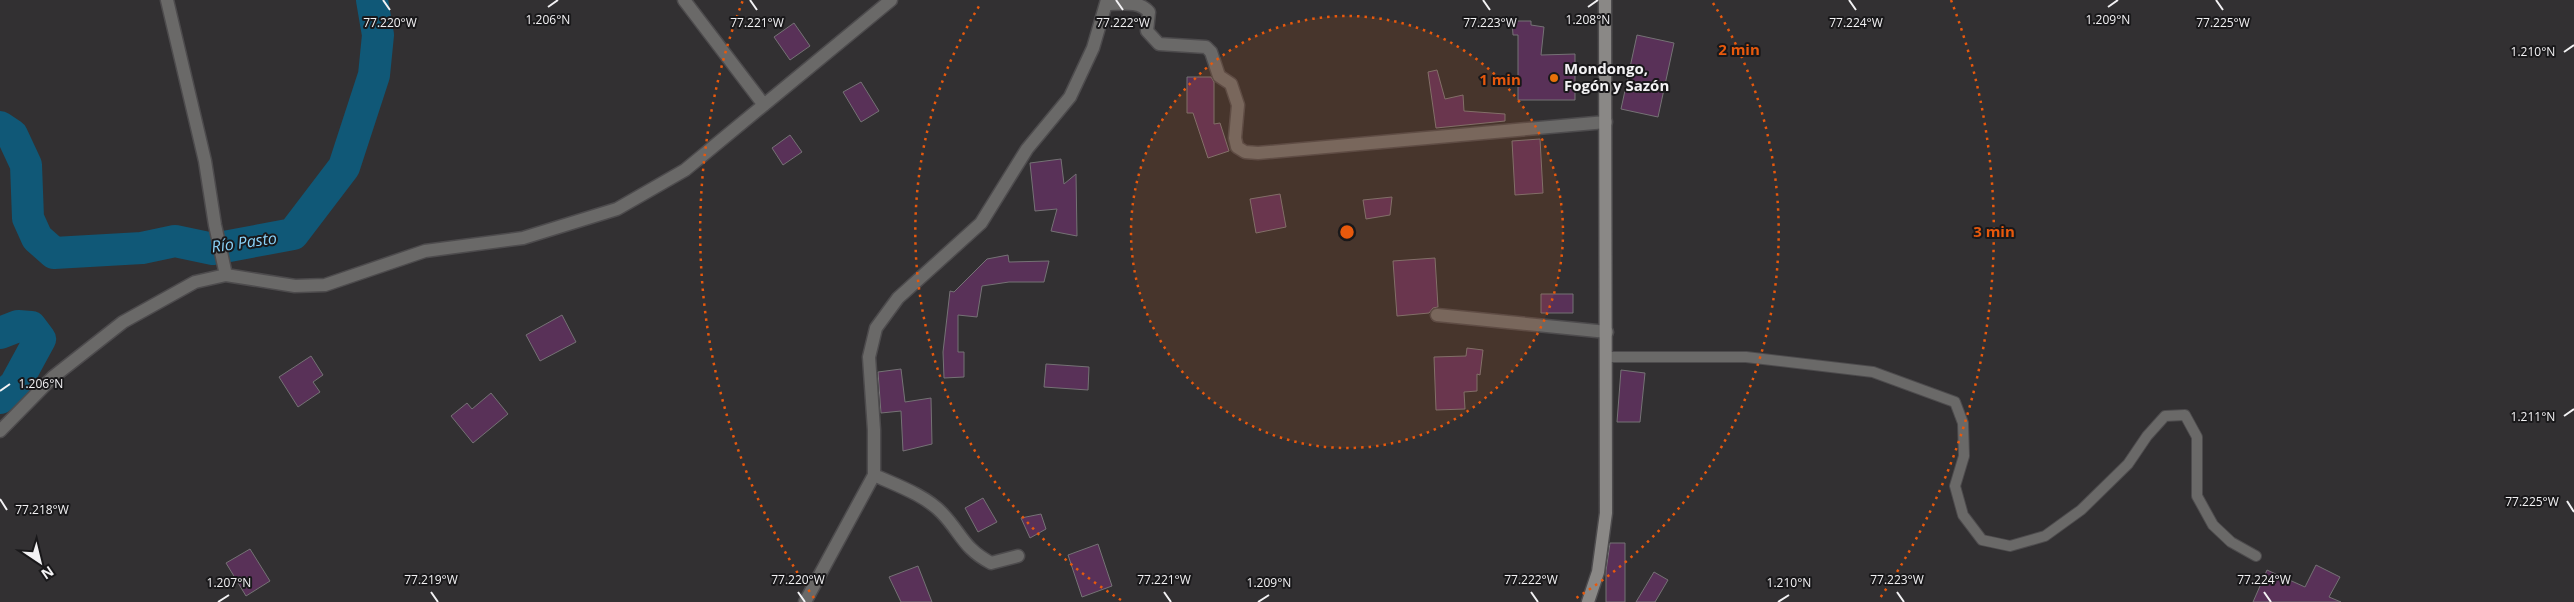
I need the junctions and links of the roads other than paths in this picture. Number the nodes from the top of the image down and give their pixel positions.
1 (167, 0) edge
2 (684, 0) edge
3 (891, 0) edge
4 (1606, 0) edge
5 (1106, 2) edge
6 (764, 105) junction
7 (1606, 122) junction
8 (226, 275) junction
9 (1438, 315) dead end
10 (1607, 332) junction
11 (1607, 357) junction
12 (0, 431) edge
13 (874, 475) junction
14 (1018, 556) dead end
15 (2256, 556) dead end
16 (805, 602) edge
17 (1588, 602) edge

1 - 8 street
2 - 6 street
3 - 6 street
4 - 7 street
5 - 7 street
5 - 13 street
6 - 8 street
7 - 10 street
8 - 12 street
9 - 10 street
10 - 11 street
11 - 15 lane
11 - 17 street
13 - 14 street
13 - 16 street

